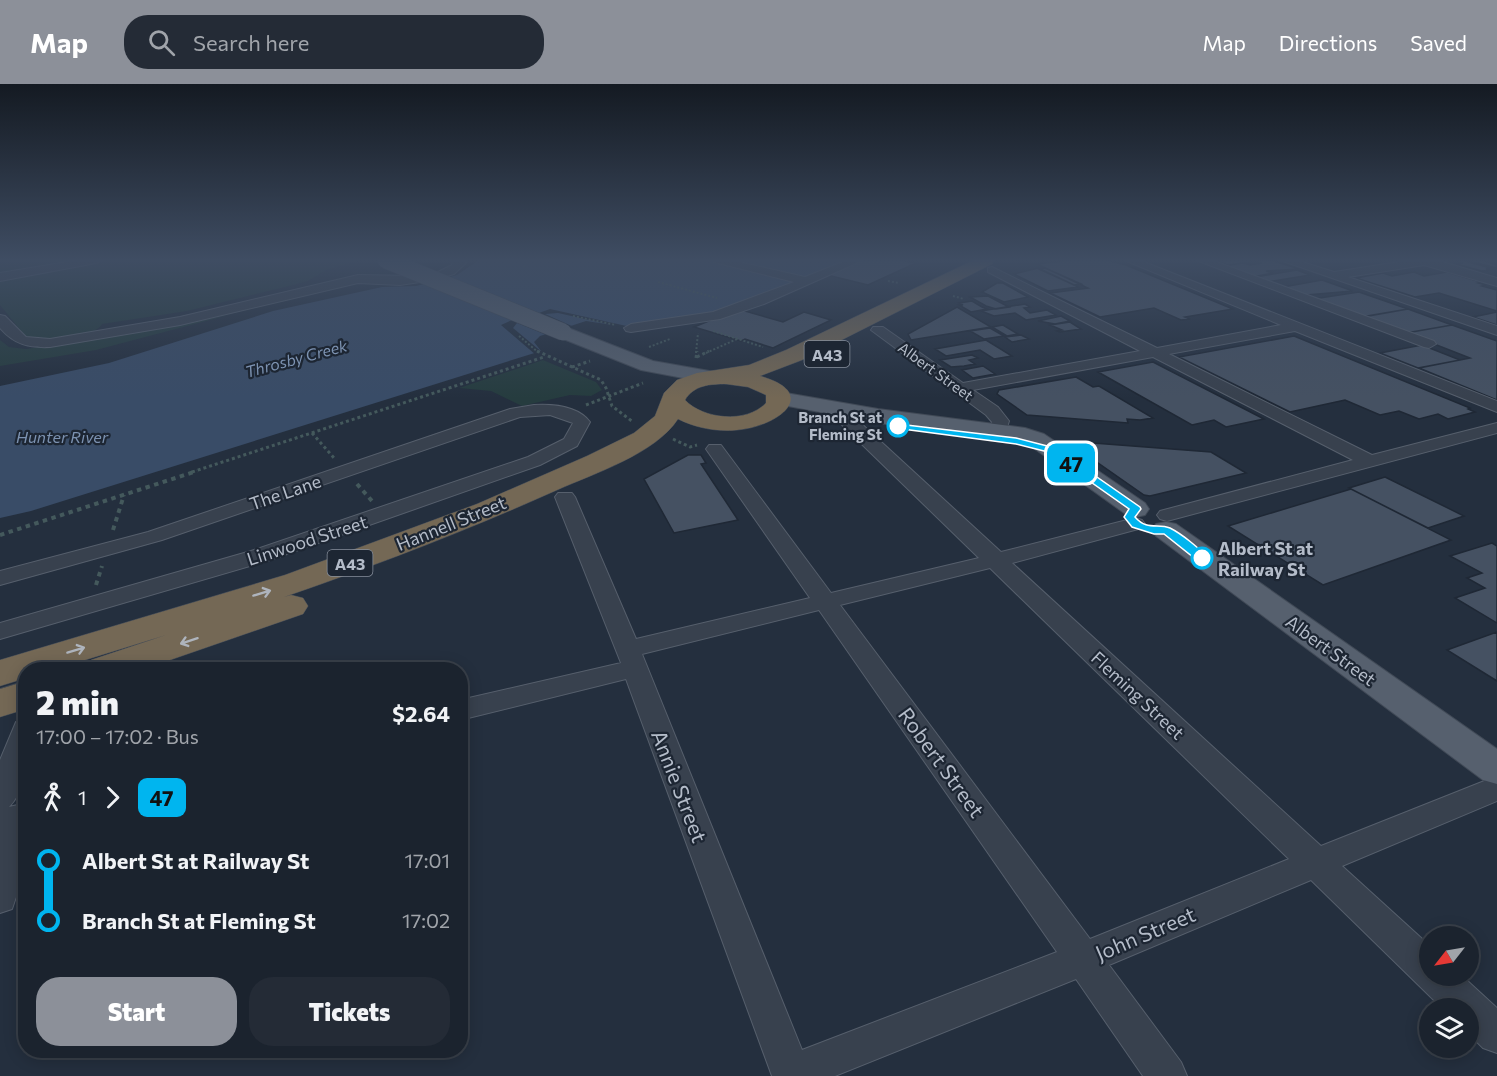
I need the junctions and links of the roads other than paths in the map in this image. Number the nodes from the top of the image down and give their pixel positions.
1 (256, 306) edge
2 (500, 306) edge
3 (744, 306) edge
4 (899, 306) edge
5 (918, 306) edge
6 (1067, 306) edge
7 (1245, 306) edge
8 (1327, 306) edge
9 (1424, 306) edge
10 (0, 319) edge
11 (1294, 327) junction
12 (635, 328) road end
13 (878, 330) junction
14 (1497, 331) edge
15 (1428, 344) dead end
16 (1156, 353) junction
17 (646, 374) junction
18 (719, 377) junction
19 (960, 388) junction
20 (779, 395) junction
21 (674, 397) junction
22 (1497, 407) edge
23 (569, 412) joint
24 (762, 418) junction
25 (847, 420) junction
26 (1497, 428) edge
27 (999, 430) junction
28 (722, 436) junction
29 (1052, 450) junction
30 (1369, 461) junction
31 (565, 497) junction
32 (1151, 520) junction
33 (997, 560) junction
34 (0, 578) edge
35 (826, 601) junction
36 (0, 631) edge
37 (631, 658) junction
38 (36, 662) edge
39 (125, 662) edge
40 (18, 667) edge
41 (0, 673) edge
42 (18, 698) edge
43 (0, 704) edge
44 (468, 708) edge
45 (18, 750) edge
46 (1497, 769) edge
47 (1497, 788) edge
48 (0, 798) edge
49 (18, 818) edge
50 (0, 822) edge
51 (0, 834) edge
52 (1315, 862) junction
53 (0, 898) edge
54 (1083, 959) junction
55 (1419, 961) edge
56 (1446, 986) edge
57 (1497, 1034) edge
58 (792, 1075) edge
59 (1167, 1076) edge

1 - 10 street
2 - 17 main road, bridge
3 - 12 street
4 - 18 highway, A43
5 - 13 highway, A43
6 - 16 street
7 - 11 street
8 - 15 street
9 - 14 street
11 - 16 street
11 - 22 street
13 - 19 street, Albert Street
13 - 20 highway, A43
16 - 19 street
16 - 30 street
17 - 18 main road
17 - 21 main road
18 - 20 highway, A43
18 - 21 highway, A43
19 - 27 street, Albert Street
20 - 24 highway, A43
20 - 27 main road
21 - 28 highway, A43
38 -> 21 highway, Hannell Street / A43
23 - 34 street, The Lane
23 - 36 street, Linwood Street
24 - 25 main road
24 - 28 highway, A43
25 - 29 main road
25 - 33 street, Fleming Street
26 - 30 street
27 - 29 main road, Albert Street
28 - 31 highway, Hannell Street / A43
28 - 35 street, Robert Street
29 - 32 main road, Albert Street
30 - 32 street
31 - 37 street, Annie Street
31 -> 39 highway, Hannell Street / A43
32 - 33 street
32 - 46 main road, Albert Street
33 - 35 street
33 - 52 street, Fleming Street
35 - 37 street
35 - 54 street, Robert Street
37 - 44 street
37 - 58 street, Annie Street
41 -> 40 highway, Hannell Street / A43
42 - 43 highway
45 - 48 street
47 - 52 street, John Street
49 - 50 street
51 - 53 street
52 - 54 street, John Street
52 - 55 street, Fleming Street
54 - 58 street, John Street
54 - 59 street, Robert Street
56 - 57 street

